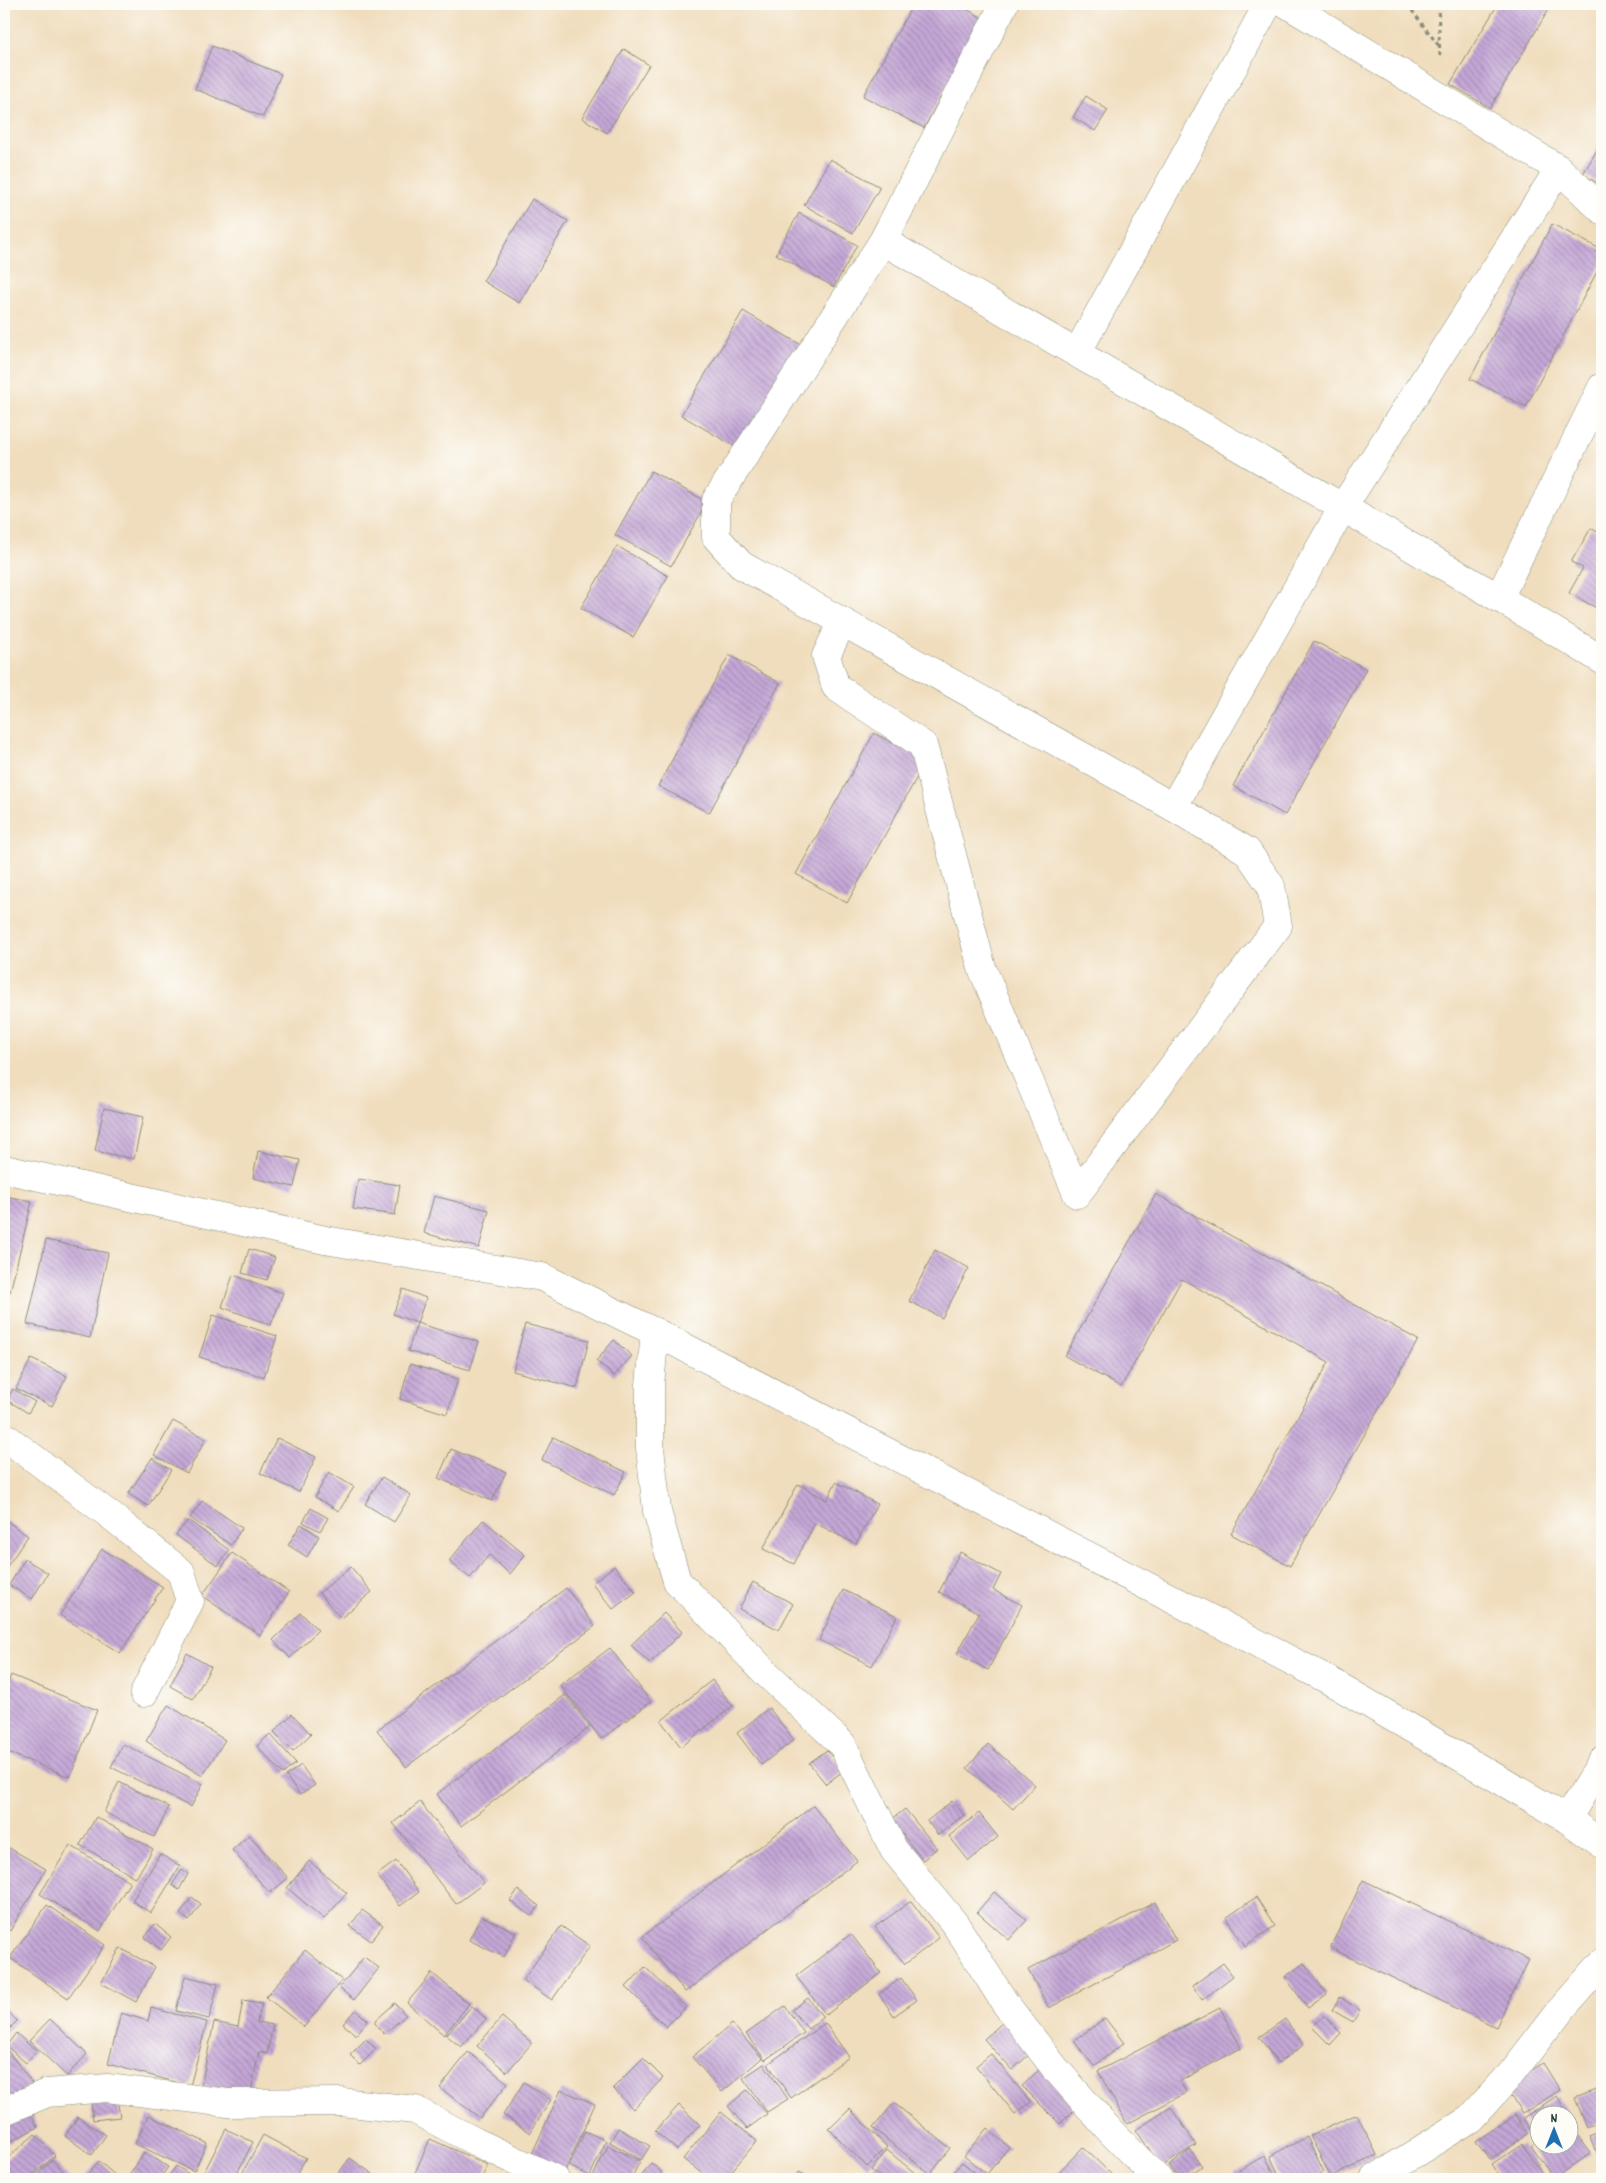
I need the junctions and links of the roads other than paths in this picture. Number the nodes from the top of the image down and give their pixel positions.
1 (1004, 4) edge
2 (1268, 4) edge
3 (1286, 4) edge
4 (1559, 169) junction
5 (1602, 210) edge
6 (882, 241) junction
7 (1077, 353) junction
8 (1602, 387) edge
9 (1343, 507) junction
10 (1499, 598) junction
11 (842, 622) junction
12 (1602, 660) edge
13 (1173, 807) junction
14 (4, 1169) edge
15 (655, 1332) junction
16 (4, 1436) edge
17 (144, 1693) dead end
18 (1602, 1761) edge
19 (1567, 1818) junction
20 (1602, 1844) edge
21 (1602, 1963) edge
22 (4, 2111) edge
23 (555, 2179) edge
24 (1158, 2179) edge
25 (1374, 2179) edge

1 - 6 street
2 - 7 street
3 - 4 street
4 - 5 street
4 - 9 street
6 - 7 street
6 - 11 street
7 - 9 street
8 - 10 street
9 - 10 street
9 - 13 street
10 - 12 street
11 - 13 street
11 - 13 street
14 - 15 street
15 - 19 street
15 - 24 street
16 - 17 street
18 - 19 street
19 - 20 street
21 - 25 street
22 - 23 street

